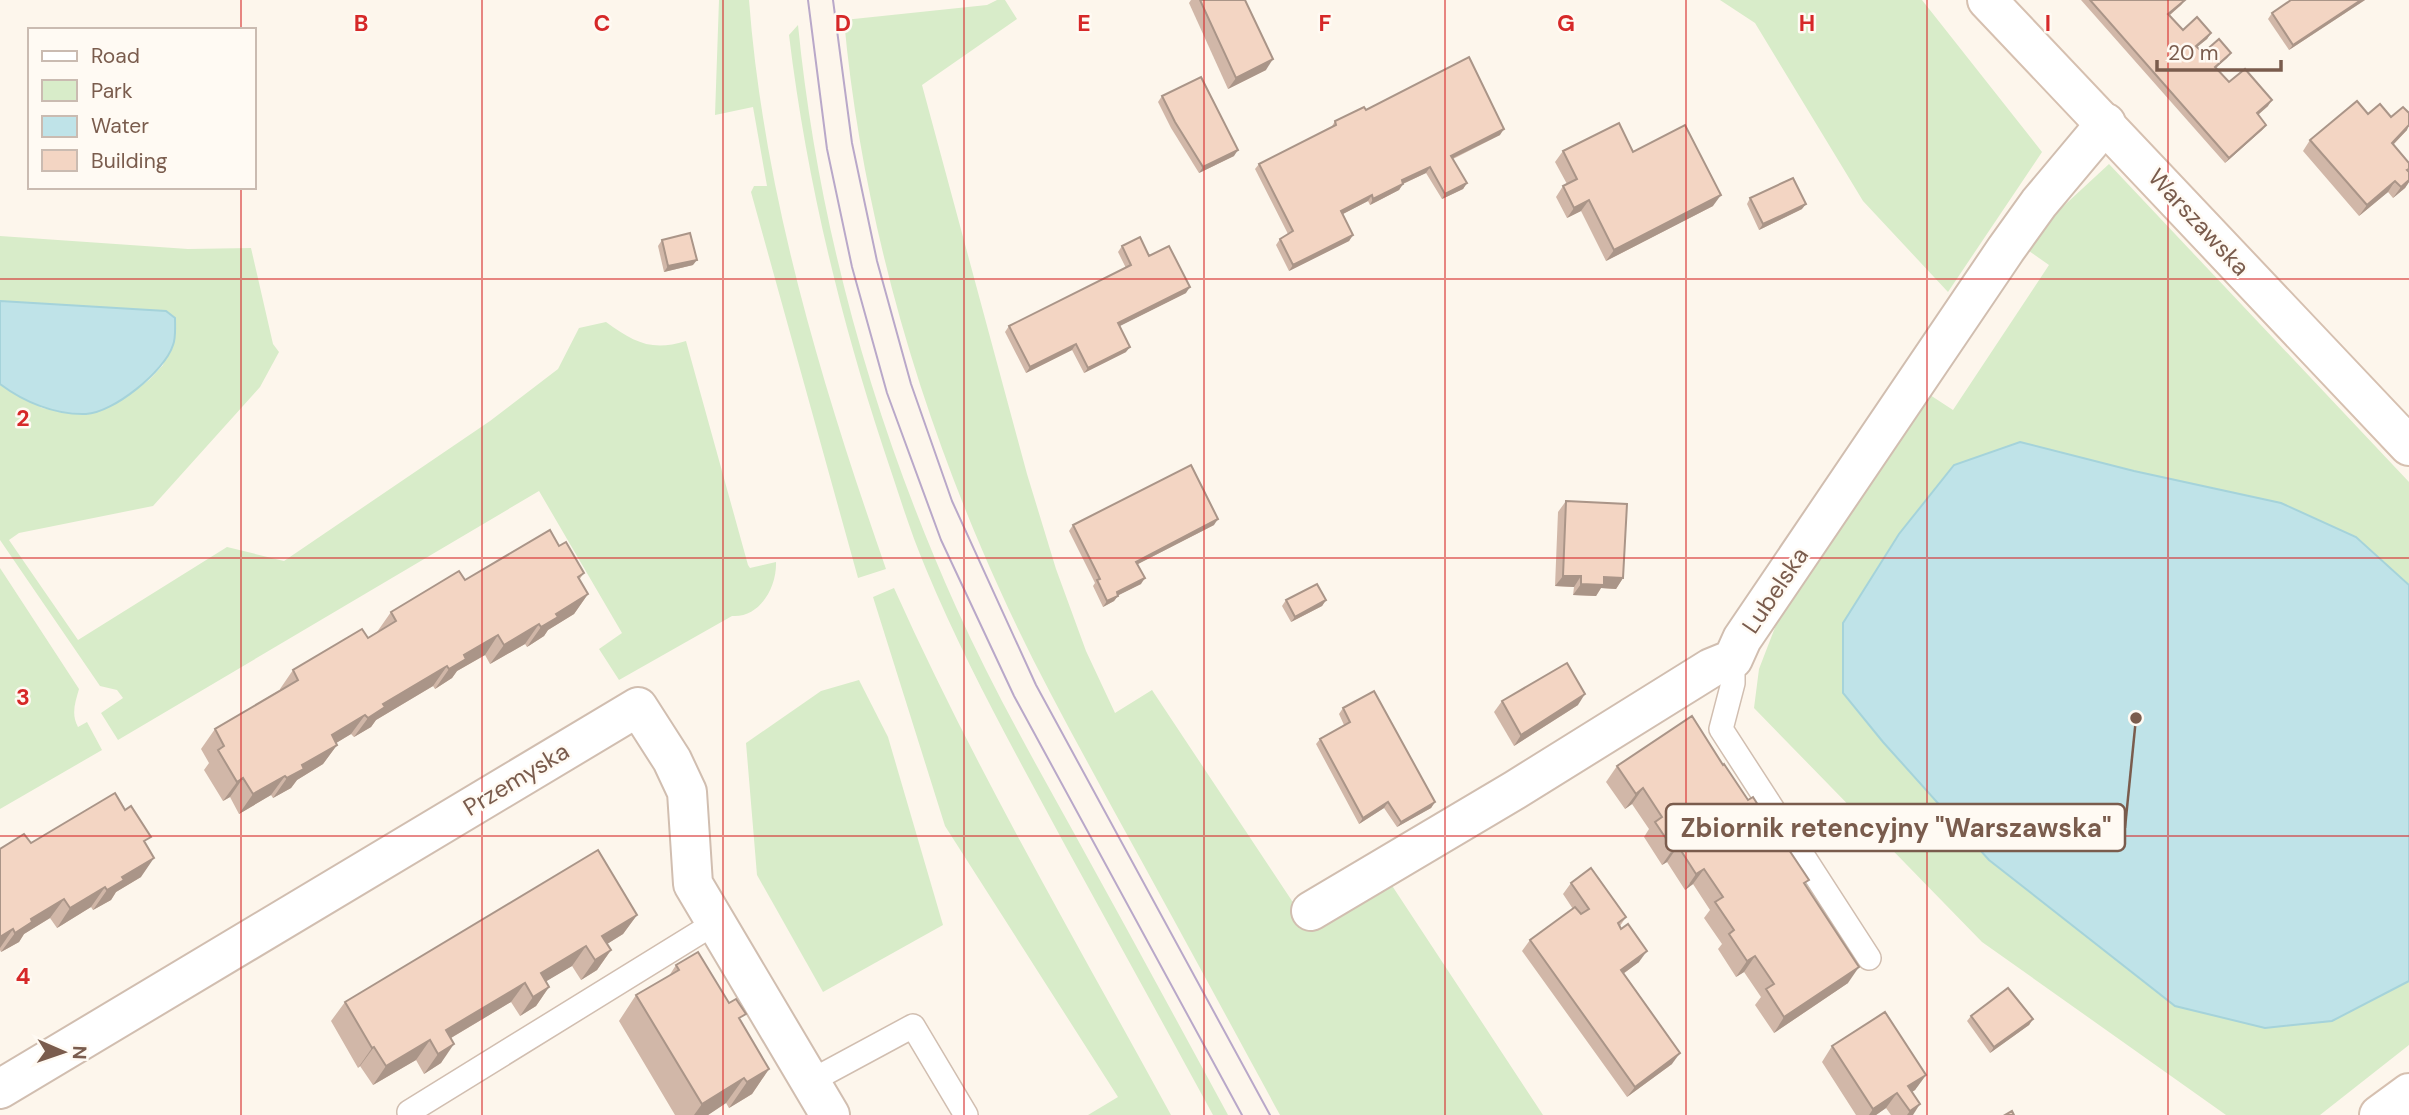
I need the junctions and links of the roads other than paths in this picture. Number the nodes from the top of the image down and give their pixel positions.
1 (1987, 0) edge
2 (2106, 124) junction
3 (2409, 446) edge
4 (1733, 659) junction
5 (1311, 911) dead end
6 (715, 923) junction
7 (1869, 958) dead end
8 (811, 1081) junction
9 (0, 1088) edge
10 (2409, 1093) edge
11 (409, 1112) dead end
12 (830, 1115) edge
13 (966, 1115) edge
14 (2379, 1115) edge

1 - 2 street, Warszawska
2 - 3 street, Warszawska
2 - 4 street, Lubelska
4 - 5 street, Lubelska
4 - 7 lane
6 - 8 street, Przemyska
6 - 9 street, Przemyska
6 - 11 lane
8 - 12 street, Przemyska
8 - 13 lane
10 - 14 street

